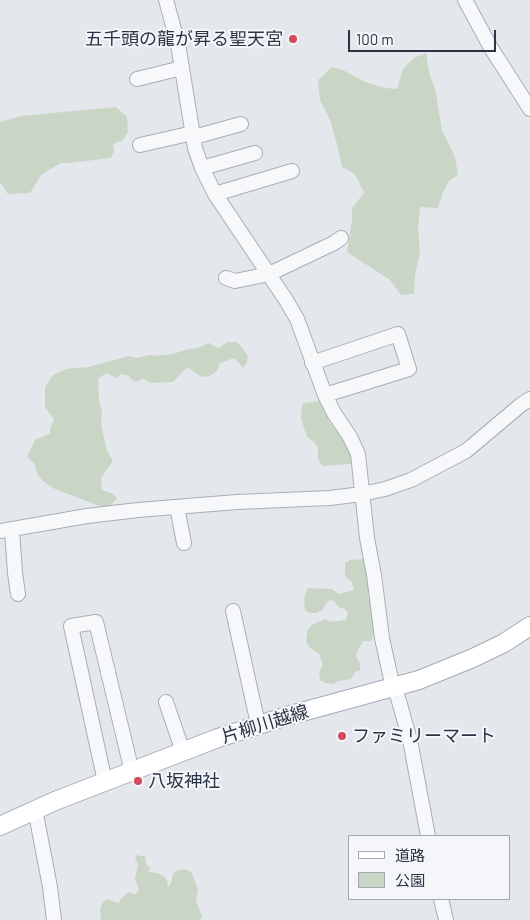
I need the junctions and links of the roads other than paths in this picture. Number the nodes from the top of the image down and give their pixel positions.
1 (166, 0) edge
2 (465, 0) edge
3 (182, 68) junction
4 (137, 79) dead end
5 (530, 109) edge
6 (241, 124) dead end
7 (193, 135) junction
8 (140, 145) dead end
9 (255, 152) dead end
10 (202, 168) junction
11 (292, 171) dead end
12 (215, 194) junction
13 (340, 238) dead end
14 (269, 274) junction
15 (226, 278) dead end
16 (312, 363) junction
17 (325, 395) junction
18 (530, 399) edge
19 (362, 494) junction
20 (177, 507) junction
21 (6, 531) edge
22 (184, 543) dead end
23 (18, 594) dead end
24 (233, 611) dead end
25 (530, 626) edge
26 (394, 688) junction
27 (166, 702) dead end
28 (258, 724) junction
29 (183, 752) junction
30 (132, 772) junction
31 (105, 782) junction
32 (35, 809) junction
33 (0, 826) edge
34 (428, 835) edge
35 (441, 900) edge
36 (54, 920) edge
37 (446, 920) edge

1 - 3 street
2 - 5 street
3 - 4 street
3 - 7 street
6 - 7 street
7 - 8 street
7 - 10 street
9 - 10 street
10 - 12 street
11 - 12 street
12 - 14 street
13 - 14 street
14 - 15 street
14 - 16 street
16 - 17 street
16 - 17 street
17 - 19 street
18 - 19 street
19 - 20 street
19 - 26 street
20 - 21 street
20 - 22 street
21 - 23 street
24 - 28 street
25 - 26 main road, 片柳川越線
26 - 28 main road, 片柳川越線
26 - 34 street
27 - 29 street
28 - 29 main road, 片柳川越線
29 - 30 main road, 片柳川越線
30 - 31 main road, 片柳川越線
30 - 31 street
31 - 32 main road, 片柳川越線
32 - 33 main road, 片柳川越線
32 - 36 street
35 - 37 street

